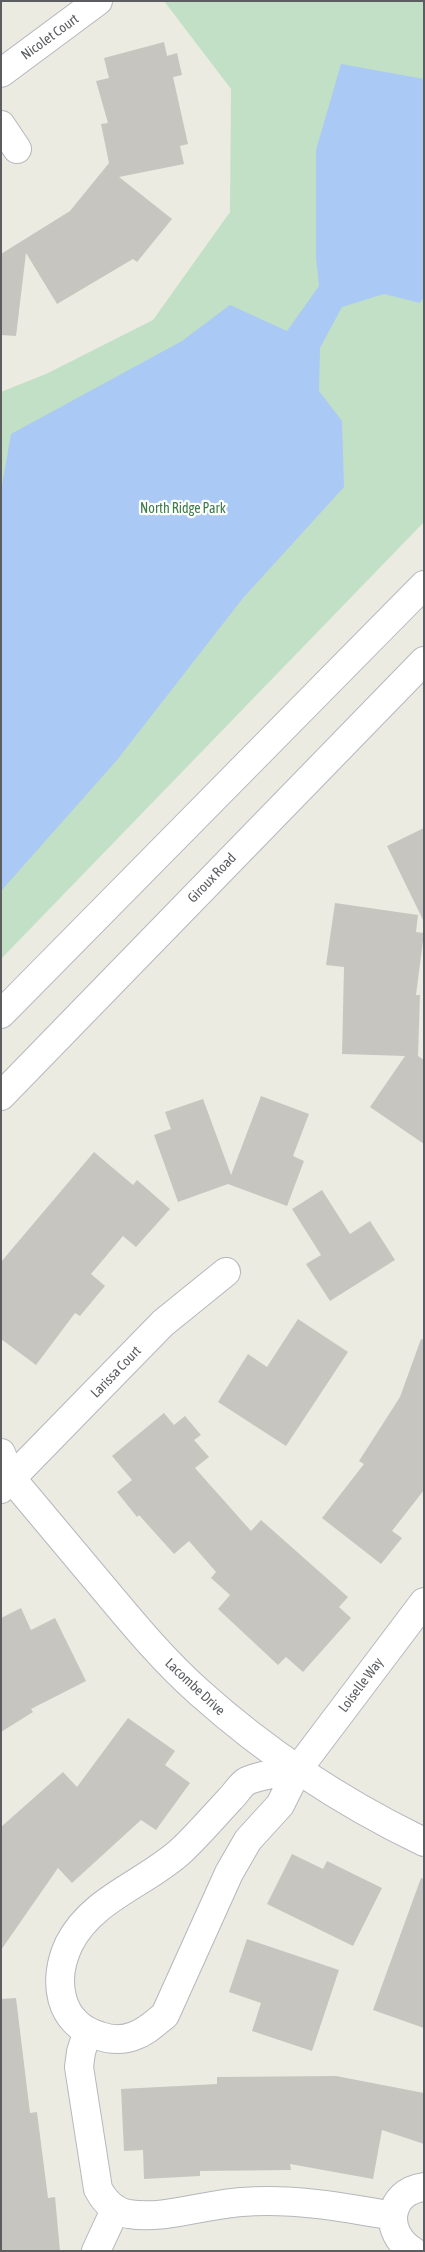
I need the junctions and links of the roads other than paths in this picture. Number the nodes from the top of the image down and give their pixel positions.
1 (98, 1) edge
2 (1, 73) edge
3 (1, 125) edge
4 (17, 149) dead end
5 (424, 585) edge
6 (424, 661) edge
7 (1, 1014) edge
8 (1, 1096) edge
9 (226, 1272) dead end
10 (1, 1453) edge
11 (5, 1480) edge
12 (424, 1602) edge
13 (298, 1769) junction
14 (424, 1842) edge
15 (88, 2033) junction
16 (424, 2187) edge
17 (115, 2210) junction
18 (393, 2216) junction
19 (96, 2251) edge
20 (413, 2251) edge

1 - 2 street, Nicolet Court
3 - 4 street
5 - 7 street
6 - 8 street, Giroux Road
9 - 11 street, Larissa Court
10 - 11 street, Lacombe Drive
11 - 13 street, Lacombe Drive
12 - 13 street, Loiselle Way
13 - 14 street, Lacombe Drive
13 - 15 street, Loiselle Way
13 - 15 street
15 - 17 street
16 - 18 street
17 - 18 street
17 - 19 street
18 - 20 street

